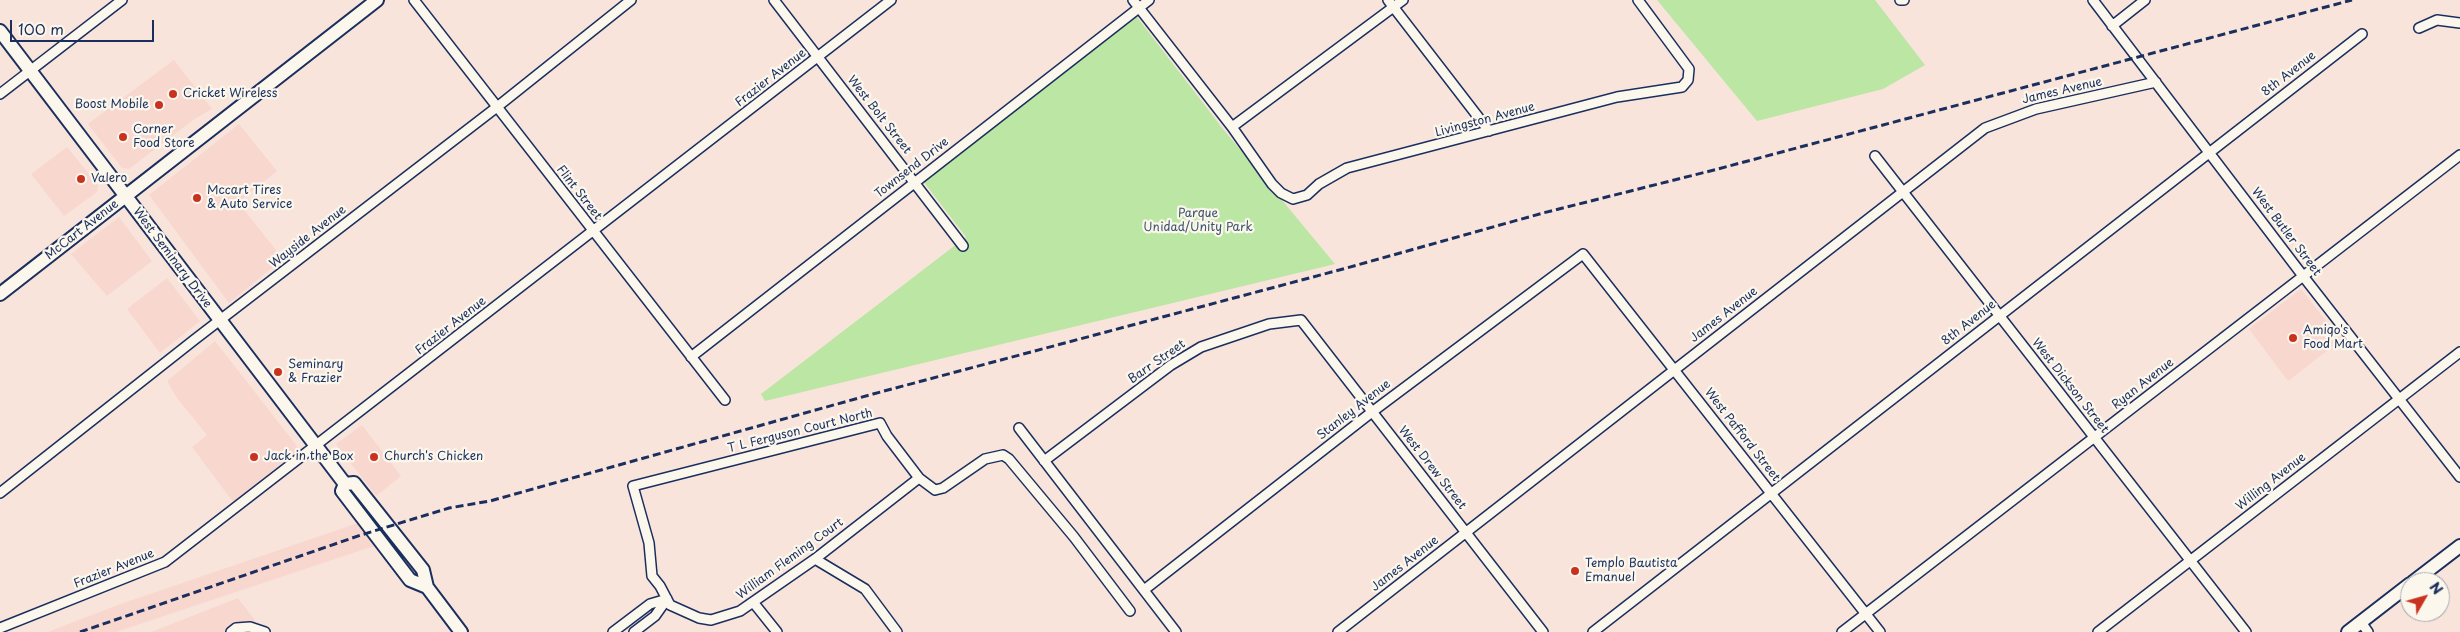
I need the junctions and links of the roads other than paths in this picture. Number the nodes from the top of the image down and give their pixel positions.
1 (122, 0) edge
2 (377, 0) edge
3 (414, 0) edge
4 (631, 0) edge
5 (774, 0) edge
6 (891, 0) edge
7 (1132, 0) edge
8 (1149, 0) edge
9 (1403, 0) edge
10 (1638, 0) edge
11 (2093, 0) edge
12 (2145, 0) edge
13 (1391, 4) edge
14 (1138, 8) junction
15 (2460, 23) edge
16 (2112, 26) junction
17 (2419, 28) dead end
18 (0, 31) edge
19 (2362, 34) dead end
20 (818, 58) junction
21 (30, 71) junction
22 (2156, 82) junction
23 (0, 94) edge
24 (497, 107) junction
25 (1232, 127) junction
26 (1489, 131) junction
27 (2210, 152) junction
28 (2460, 155) edge
29 (1875, 156) dead end
30 (914, 182) junction
31 (1902, 190) junction
32 (125, 196) junction
33 (594, 231) junction
34 (963, 246) dead end
35 (1583, 254) joint
36 (2303, 276) junction
37 (0, 294) edge
38 (2000, 315) junction
39 (220, 320) junction
40 (1301, 320) joint
41 (2460, 352) edge
42 (691, 357) junction
43 (1674, 370) junction
44 (2399, 399) junction
45 (725, 400) dead end
46 (1372, 412) junction
47 (1019, 428) dead end
48 (2094, 438) junction
49 (316, 447) junction
50 (1044, 461) junction
51 (2460, 477) edge
52 (919, 478) junction
53 (633, 486) joint
54 (0, 493) edge
55 (1771, 493) junction
56 (1466, 533) junction
57 (2460, 546) edge
58 (815, 559) junction
59 (2190, 561) junction
60 (2426, 572) edge
61 (1144, 590) junction
62 (2400, 594) edge
63 (667, 599) junction
64 (753, 602) junction
65 (1130, 611) dead end
66 (1866, 614) junction
67 (2365, 627) edge
68 (0, 628) edge
69 (231, 632) edge
70 (265, 632) edge
71 (461, 632) edge
72 (613, 632) edge
73 (634, 632) edge
74 (777, 632) edge
75 (898, 632) edge
76 (1176, 632) edge
77 (1338, 632) edge
78 (1543, 632) edge
79 (1593, 632) edge
80 (1842, 632) edge
81 (1880, 632) edge
82 (2098, 632) edge
83 (2246, 632) edge
84 (2348, 632) edge

1 - 21 street
2 - 32 main road, McCart Avenue
3 - 24 street, Flint Street
4 - 24 street, Wayside Avenue
5 - 20 street, West Bolt Street
6 - 20 street, Frazier Avenue
7 - 14 street
8 - 14 street, Townsend Drive
9 - 13 street
10 - 26 street, Livingston Avenue
11 - 16 street, West Butler Street
12 - 16 street
13 - 25 street
13 - 26 street
14 - 25 street
14 - 30 street, Townsend Drive
15 - 17 street
16 - 22 street, West Butler Street
18 - 21 main road, West Seminary Drive
19 - 27 street, 8th Avenue
20 - 30 street, West Bolt Street
20 - 33 street, Frazier Avenue
21 - 23 street
21 - 32 main road, West Seminary Drive
22 - 27 street, West Butler Street
22 - 31 street, James Avenue
24 - 33 street, Flint Street
24 - 39 street, Wayside Avenue
25 - 26 street, Livingston Avenue
27 - 36 street, West Butler Street
27 - 38 street, 8th Avenue
28 - 36 street, Ryan Avenue
29 - 31 street, West Dickson Street
30 - 34 street, West Bolt Street
30 - 42 street, Townsend Drive
31 - 38 street, West Dickson Street
31 - 43 street, James Avenue
32 - 37 main road, McCart Avenue
32 - 39 main road, West Seminary Drive
33 - 42 street, Flint Street
33 - 49 street, Frazier Avenue
35 - 43 street, West Pafford Street
35 - 46 street, Stanley Avenue
36 - 44 street, West Butler Street
36 - 48 street, Ryan Avenue
38 - 48 street, West Dickson Street
38 - 55 street, 8th Avenue
39 - 49 main road, West Seminary Drive
39 - 54 street, Wayside Avenue
40 - 46 street, West Drew Street
40 - 50 street, Barr Street
41 - 44 street, Willing Avenue
42 - 45 street, Flint Street
43 - 55 street, West Pafford Street
43 - 56 street, James Avenue
44 - 51 street, West Butler Street
44 - 59 street, Willing Avenue
46 - 56 street, West Drew Street
46 - 61 street, Stanley Avenue
47 - 50 street
48 - 59 street, West Dickson Street
48 - 66 street, Ryan Avenue
49 - 68 street, Frazier Avenue
49 - 71 main road, West Seminary Drive
50 - 61 street
52 - 53 street, T L Ferguson Court North
52 - 58 street, William Fleming Court
52 - 65 street, T L Ferguson Court North
53 - 63 street, William Fleming Court
55 - 66 street, West Pafford Street
55 - 79 street, 8th Avenue
56 - 77 street, James Avenue
56 - 78 street, West Drew Street
57 - 60 main road
58 - 64 street, William Fleming Court
58 - 75 street
59 - 82 street, Willing Avenue
59 - 83 street, West Dickson Street
61 - 76 street
62 - 67 main road
63 - 64 street, William Fleming Court
63 - 72 street
63 - 73 street
64 - 74 street
66 - 80 street, Ryan Avenue
66 - 81 street, West Pafford Street
67 - 84 main road
69 - 70 street

